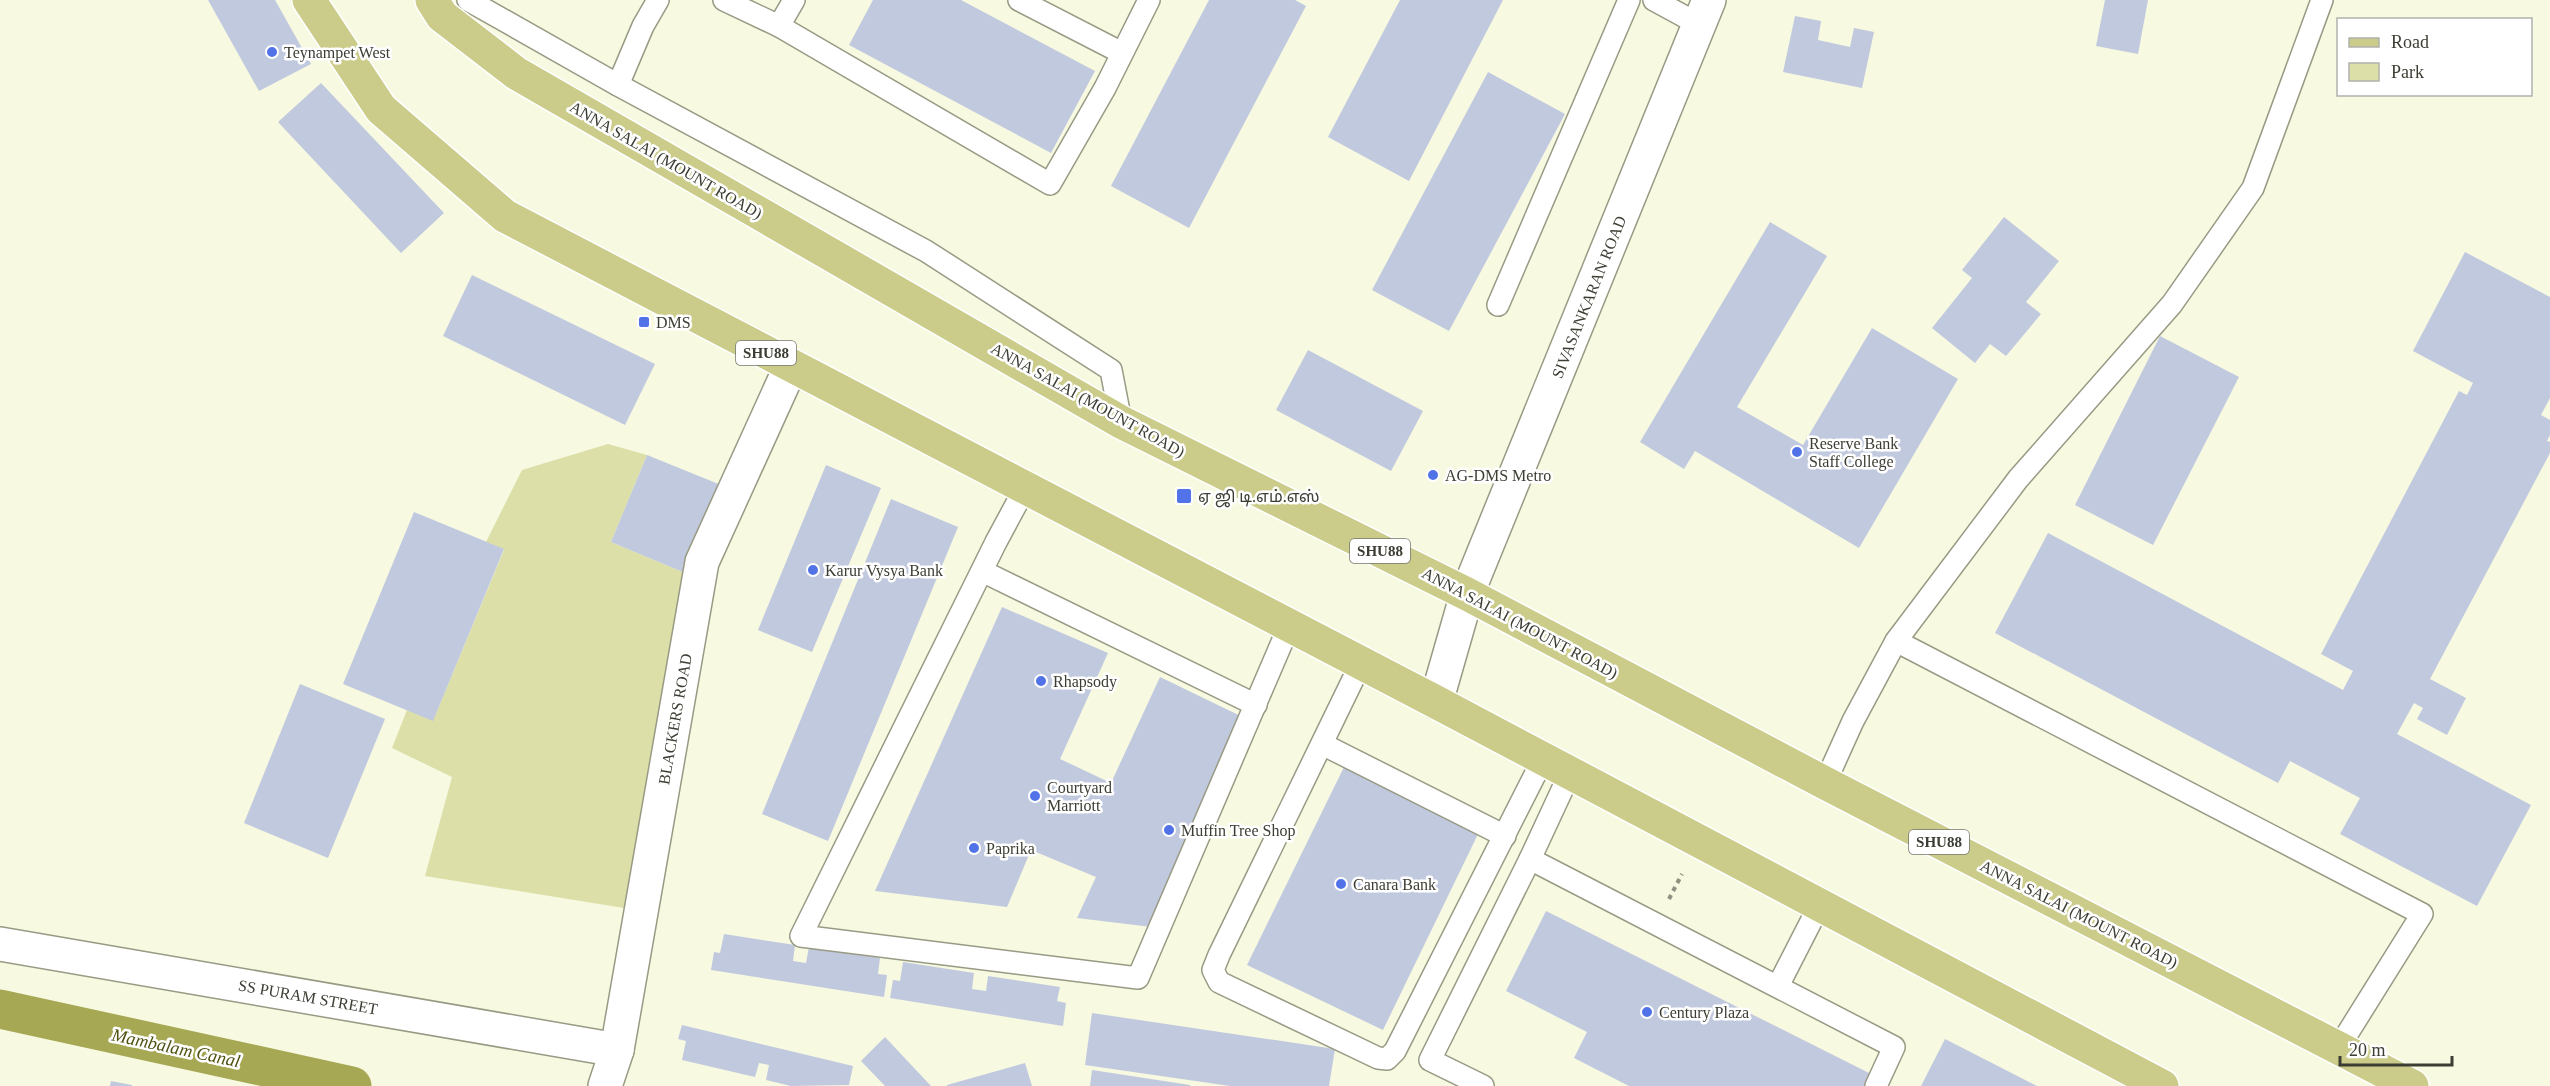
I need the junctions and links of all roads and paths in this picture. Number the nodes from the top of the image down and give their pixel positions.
1 (309, 0) edge
2 (432, 0) edge
3 (468, 0) edge
4 (658, 0) edge
5 (724, 0) edge
6 (794, 0) edge
7 (1019, 0) edge
8 (1149, 0) edge
9 (1629, 0) edge
10 (1654, 0) edge
11 (2322, 0) edge
12 (1705, 12) edge
13 (779, 26) junction
14 (1122, 53) junction
15 (618, 84) junction
16 (1498, 305) dead end
17 (790, 366) junction
18 (1121, 422) junction
19 (1026, 488) junction
20 (982, 571) junction
21 (1467, 594) junction
22 (1289, 626) junction
23 (1896, 641) junction
24 (1361, 663) junction
25 (1436, 702) junction
26 (1256, 705) junction
27 (1322, 744) junction
28 (1557, 766) junction
29 (1825, 783) junction
30 (1505, 836) junction
31 (1699, 841) junction
32 (1530, 859) junction
33 (1820, 904) junction
34 (1656, 923) junction
35 (0, 944) edge
36 (1778, 986) junction
37 (2339, 1047) junction
38 (617, 1050) junction
39 (605, 1086) edge
40 (1483, 1086) edge
41 (1876, 1086) edge
42 (2162, 1086) edge
43 (2412, 1086) edge

1 - 17 main road, SHU88
2 - 18 main road, ANNA SALAI (MOUNT ROAD) / SHU88
3 - 15 lane
4 - 15 lane
5 - 13 lane
6 - 13 lane
7 - 14 lane
8 - 14 lane
9 - 16 lane
10 - 12 lane
11 - 23 lane
12 - 21 street, SIVASANKARAN ROAD
13 - 14 lane
15 - 18 lane
17 - 19 main road, SHU88
17 - 38 street, BLACKERS ROAD
18 - 21 main road, ANNA SALAI (MOUNT ROAD) / SHU88
19 - 20 lane
19 - 22 main road, SHU88
20 - 26 lane
20 - 26 lane
21 - 25 street, SIVASANKARAN ROAD
21 - 29 main road, ANNA SALAI (MOUNT ROAD) / SHU88
22 - 24 main road, SHU88
22 - 26 lane
23 - 29 lane
23 - 37 lane
24 - 25 main road, SHU88
24 - 27 lane
25 - 28 main road, SHU88
27 - 30 lane
27 - 30 lane
28 - 30 lane
28 - 31 main road, SHU88
28 - 32 lane
29 - 37 main road, ANNA SALAI (MOUNT ROAD) / SHU88
31 - 33 main road, SHU88
31 - 34 path
32 - 34 lane
32 - 40 lane
33 - 36 lane
33 - 42 main road, SHU88
34 - 36 lane
35 - 38 street, SS PURAM STREET
36 - 41 lane
37 - 43 main road, ANNA SALAI (MOUNT ROAD) / SHU88
38 - 39 street, BLACKERS ROAD

